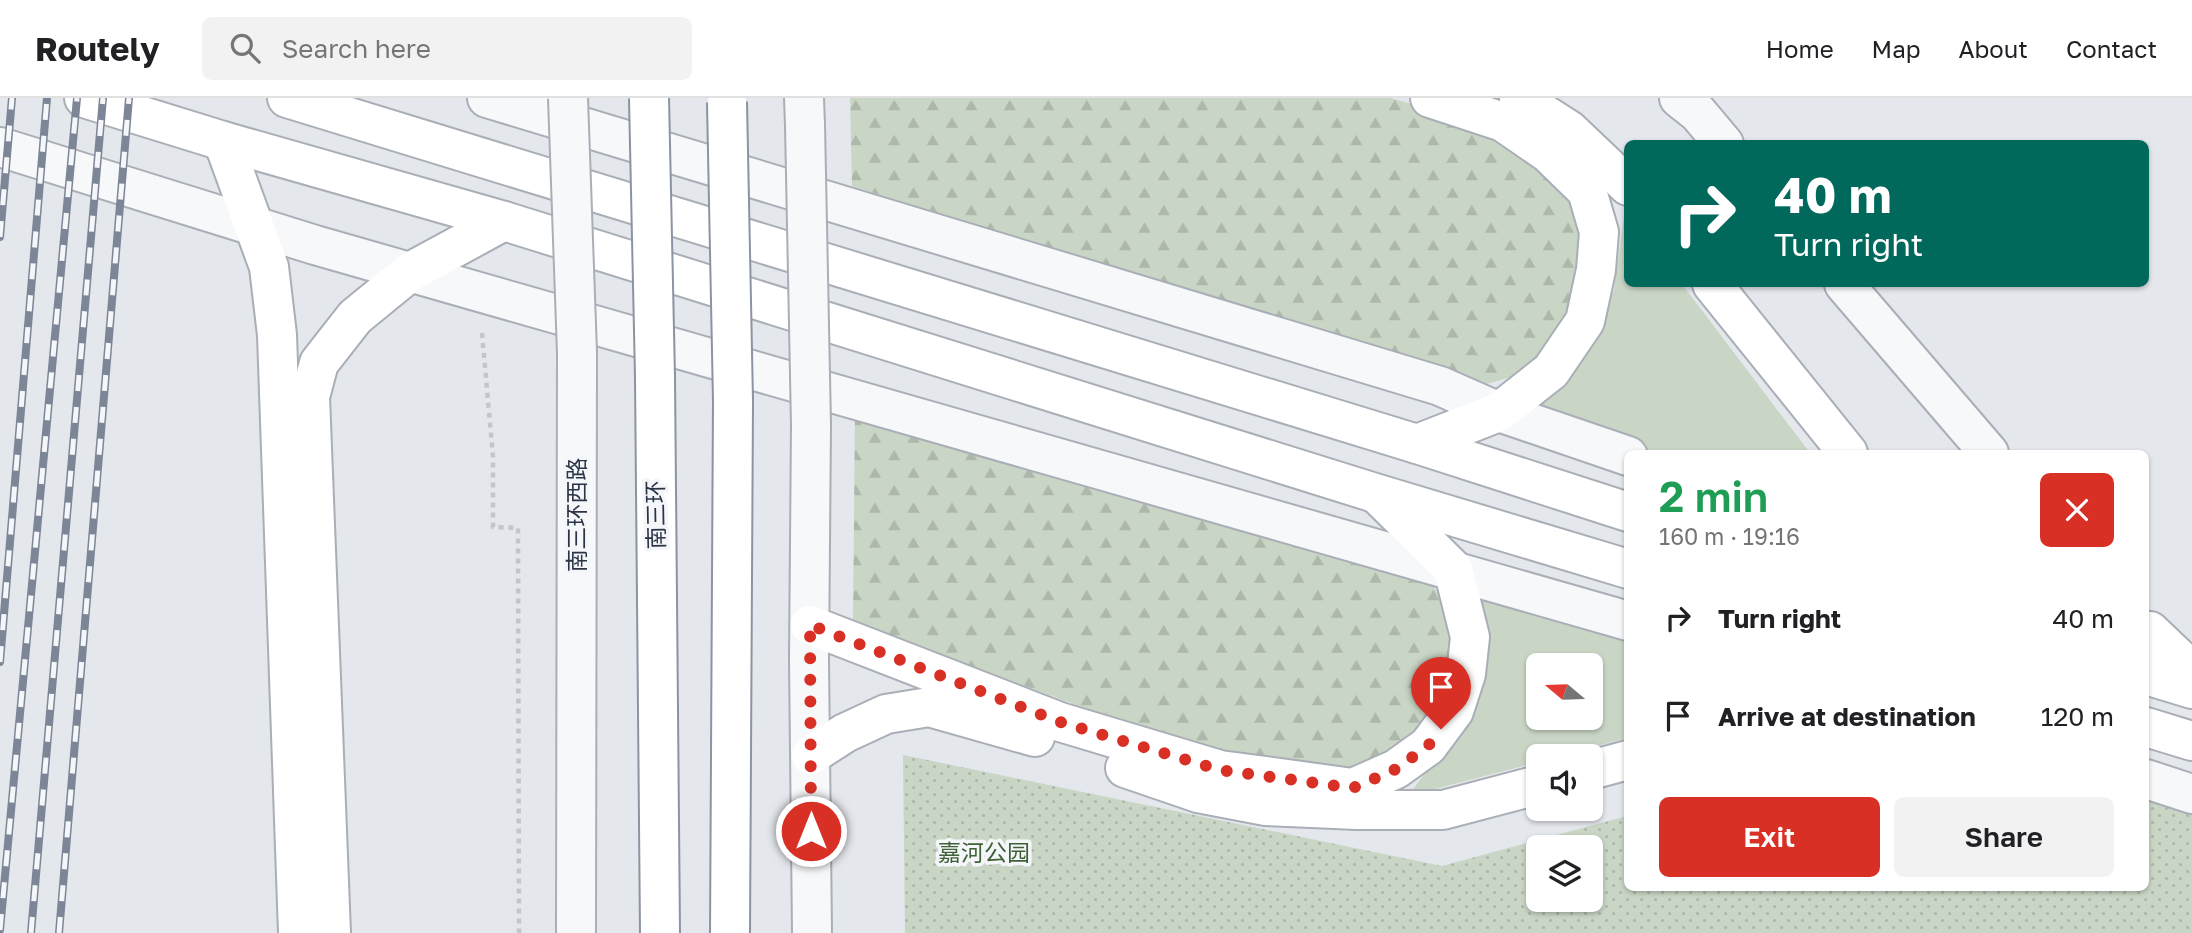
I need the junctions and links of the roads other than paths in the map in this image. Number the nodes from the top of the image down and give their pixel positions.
1 (84, 98) edge
2 (287, 98) edge
3 (380, 98) edge
4 (487, 98) edge
5 (568, 98) edge
6 (649, 98) edge
7 (1430, 98) edge
8 (1519, 98) edge
9 (1679, 98) edge
10 (727, 100) edge
11 (805, 111) edge
12 (406, 134) junction
13 (1721, 140) edge
14 (223, 141) junction
15 (0, 148) edge
16 (1624, 182) edge
17 (504, 220) junction
18 (252, 225) junction
19 (410, 272) junction
20 (1714, 287) edge
21 (1847, 287) edge
22 (1499, 412) junction
23 (1417, 444) junction
24 (1847, 450) edge
25 (1986, 450) edge
26 (1624, 455) edge
27 (1375, 493) junction
28 (1624, 511) edge
29 (1624, 568) edge
30 (1452, 569) junction
31 (1624, 620) edge
32 (810, 625) junction
33 (2149, 631) edge
34 (2149, 632) edge
35 (2192, 644) edge
36 (2192, 671) edge
37 (2149, 676) edge
38 (2192, 689) edge
39 (2149, 728) edge
40 (2192, 741) edge
41 (811, 755) junction
42 (1624, 761) edge
43 (1603, 767) edge
44 (2149, 780) edge
45 (1526, 788) edge
46 (2192, 793) edge
47 (298, 933) edge
48 (331, 933) edge
49 (576, 933) edge
50 (660, 933) edge
51 (730, 933) edge
52 (812, 933) edge

1 - 14 main road
2 - 12 main road
3 - 12 main road
4 - 22 street
5 - 49 street, 南三环西路, bridge
6 - 50 main road, 南三环, bridge
7 - 22 main road
8 - 16 main road
9 - 13 street
10 - 51 main road, bridge
11 - 32 street, bridge
12 - 23 main road
14 - 17 main road
14 - 18 main road
15 - 18 street
17 - 19 main road
17 - 27 main road
18 - 19 street
18 - 47 main road
19 - 30 street
19 - 48 main road
20 - 24 main road
21 - 25 street
22 - 23 main road
22 - 26 street
23 - 28 main road
27 - 29 main road
27 - 30 main road
30 - 31 street
30 - 32 main road
32 - 41 street
33 - 35 street
34 - 36 main road
37 - 38 main road
39 - 40 main road
41 - 45 main road
41 - 52 street
42 - 43 main road
44 - 46 street

